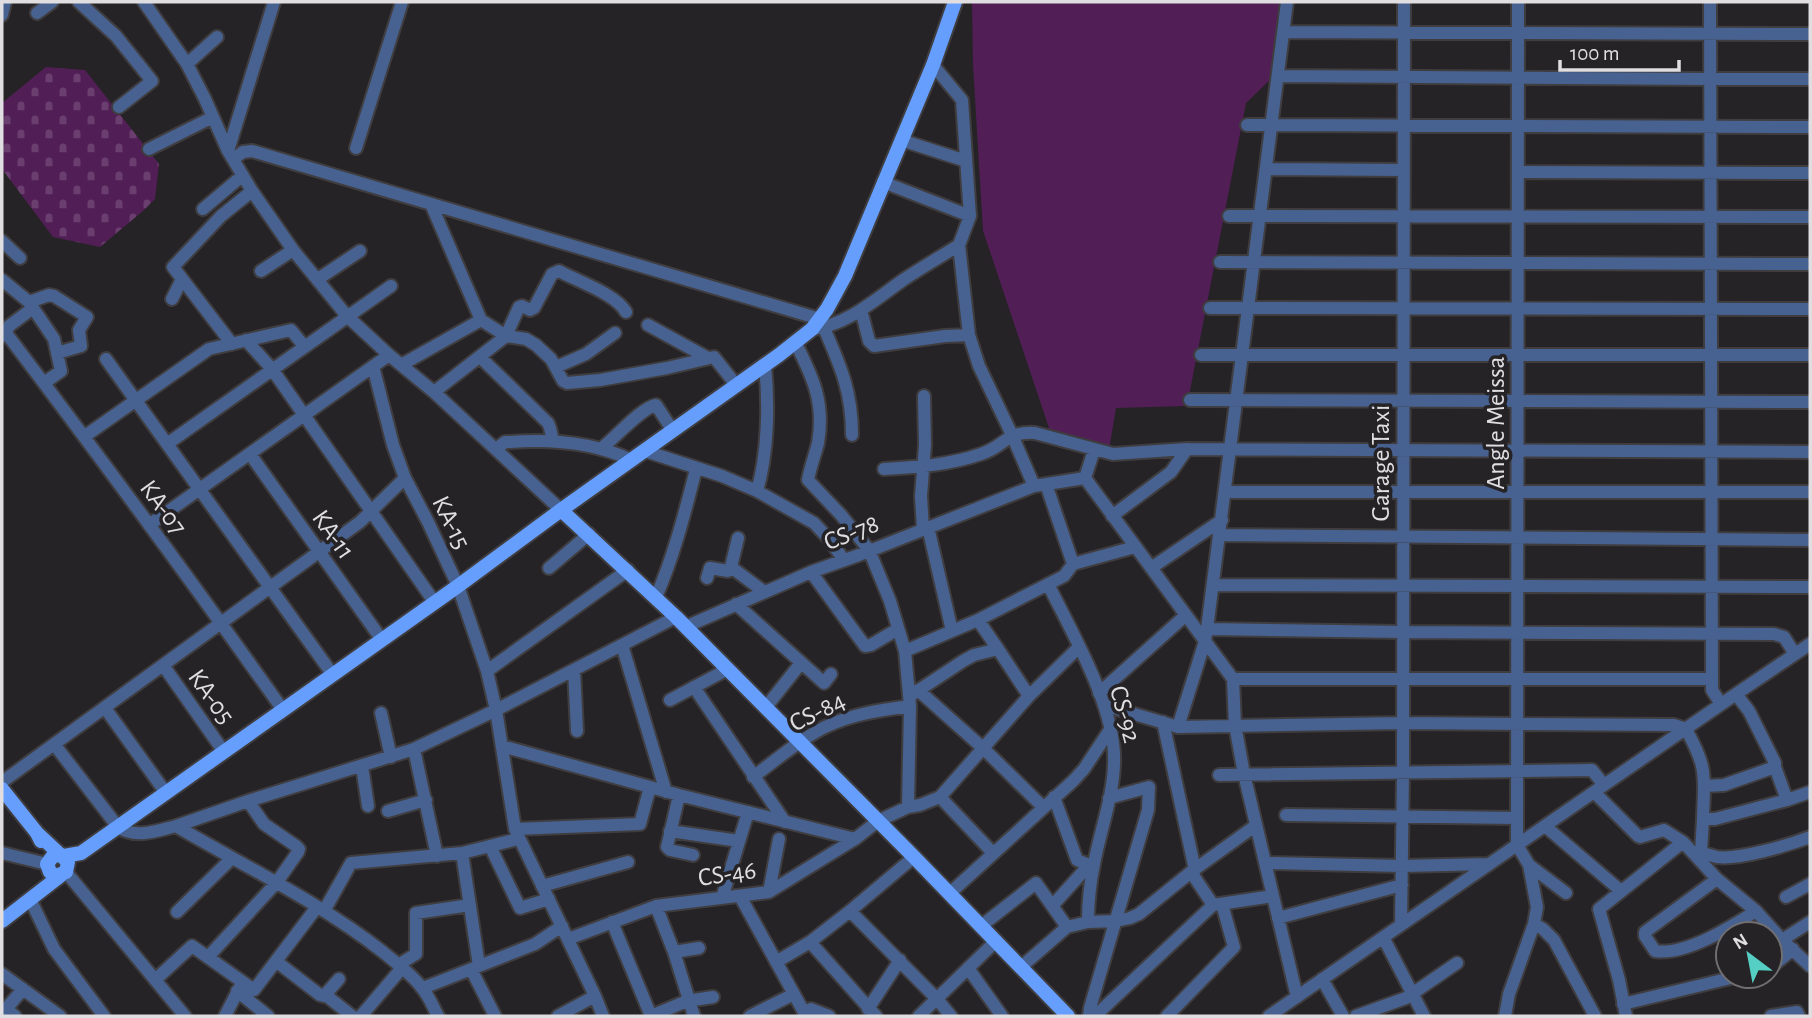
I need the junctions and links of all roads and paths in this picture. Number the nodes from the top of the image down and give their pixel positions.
1 (5, 2) edge
2 (52, 2) edge
3 (79, 2) edge
4 (144, 2) edge
5 (274, 2) edge
6 (402, 2) edge
7 (955, 2) edge
8 (1287, 2) edge
9 (1404, 2) edge
10 (1518, 2) edge
11 (1710, 2) edge
12 (37, 13) dead end
13 (2, 14) edge
14 (1284, 32) junction
15 (1404, 33) junction
16 (1518, 33) junction
17 (1710, 34) junction
18 (1810, 34) edge
19 (218, 37) dead end
20 (187, 64) junction
21 (933, 65) junction
22 (1278, 76) junction
23 (1404, 76) junction
24 (1518, 77) junction
25 (1710, 79) junction
26 (1810, 79) edge
27 (118, 107) dead end
28 (214, 117) junction
29 (1247, 125) dead end
30 (1271, 125) junction
31 (1404, 125) junction
32 (1518, 126) junction
33 (1710, 126) junction
34 (1810, 127) edge
35 (901, 140) junction
36 (356, 148) dead end
37 (149, 149) dead end
38 (231, 155) junction
39 (966, 161) junction
40 (1266, 169) junction
41 (1404, 170) junction
42 (1518, 172) junction
43 (1710, 172) junction
44 (1810, 173) edge
45 (242, 176) junction
46 (883, 182) junction
47 (252, 191) junction
48 (431, 204) junction
49 (203, 209) dead end
50 (970, 216) junction
51 (1229, 216) dead end
52 (1260, 216) junction
53 (1404, 216) junction
54 (1518, 216) junction
55 (1711, 216) junction
56 (1810, 217) edge
57 (2, 241) edge
58 (959, 245) junction
59 (293, 250) junction
60 (360, 251) dead end
61 (20, 258) dead end
62 (1220, 262) dead end
63 (1254, 262) junction
64 (1404, 262) junction
65 (1518, 263) junction
66 (1711, 264) junction
67 (1810, 264) edge
68 (261, 271) dead end
69 (182, 279) junction
70 (317, 279) junction
71 (2, 280) edge
72 (391, 286) dead end
73 (172, 299) dead end
74 (31, 305) junction
75 (1210, 308) dead end
76 (1248, 308) junction
77 (1403, 308) junction
78 (1518, 308) junction
79 (1711, 309) junction
80 (1810, 309) edge
81 (861, 310) junction
82 (626, 312) dead end
83 (347, 316) junction
84 (481, 320) junction
85 (648, 325) dead end
86 (818, 325) junction
87 (615, 332) dead end
88 (4, 334) edge
89 (969, 335) junction
90 (506, 336) junction
91 (246, 340) junction
92 (795, 342) junction
93 (232, 344) junction
94 (304, 346) junction
95 (57, 353) junction
96 (389, 355) junction
97 (1201, 355) dead end
98 (1242, 355) junction
99 (1403, 355) junction
100 (1518, 355) junction
101 (1711, 355) junction
102 (1810, 355) edge
103 (480, 357) junction
104 (708, 358) junction
105 (106, 359) dead end
106 (401, 365) junction
107 (765, 365) junction
108 (373, 366) junction
109 (556, 367) junction
110 (272, 369) junction
111 (44, 383) junction
112 (737, 386) junction
113 (434, 392) junction
114 (924, 396) dead end
115 (136, 400) junction
116 (1237, 400) junction
117 (1403, 400) junction
118 (1190, 401) dead end
119 (1518, 401) junction
120 (1711, 401) junction
121 (1810, 402) edge
122 (304, 415) junction
123 (673, 430) junction
124 (852, 435) dead end
125 (1012, 435) junction
126 (85, 436) junction
127 (552, 441) junction
128 (167, 444) junction
129 (602, 448) junction
130 (496, 449) junction
131 (1187, 449) junction
132 (1231, 449) junction
133 (645, 450) junction
134 (1094, 450) junction
135 (1403, 450) junction
136 (1518, 451) junction
137 (1711, 452) junction
138 (1810, 452) edge
139 (250, 454) junction
140 (631, 460) junction
141 (923, 467) junction
142 (696, 469) junction
143 (884, 469) dead end
144 (405, 478) junction
145 (1085, 478) junction
146 (1040, 485) junction
147 (200, 489) junction
148 (757, 491) junction
149 (1225, 492) junction
150 (1403, 492) junction
151 (1518, 492) junction
152 (1712, 492) junction
153 (1810, 492) edge
154 (561, 510) junction
155 (372, 511) junction
156 (1112, 516) junction
157 (1222, 520) junction
158 (149, 525) junction
159 (925, 528) junction
160 (589, 534) junction
161 (1220, 535) junction
162 (1402, 537) junction
163 (738, 538) dead end
164 (1518, 538) junction
165 (1712, 539) junction
166 (1810, 540) edge
167 (1135, 547) junction
168 (869, 550) junction
169 (319, 552) junction
170 (844, 560) junction
171 (731, 567) junction
172 (549, 568) dead end
173 (1071, 568) junction
174 (1151, 568) junction
175 (628, 570) junction
176 (811, 572) junction
177 (707, 578) dead end
178 (1048, 584) junction
179 (1213, 585) junction
180 (458, 586) junction
181 (1403, 586) junction
182 (1517, 586) junction
183 (270, 587) junction
184 (1712, 587) junction
185 (1810, 587) edge
186 (763, 592) junction
187 (656, 597) junction
188 (435, 603) junction
189 (736, 604) junction
190 (1186, 615) junction
191 (978, 620) junction
192 (681, 622) junction
193 (222, 623) junction
194 (898, 629) junction
195 (952, 631) junction
196 (1403, 632) junction
197 (1517, 632) junction
198 (1712, 634) junction
199 (1206, 635) junction
200 (382, 640) junction
201 (1810, 644) edge
202 (622, 645) junction
203 (1079, 647) junction
204 (998, 649) junction
205 (905, 651) junction
206 (1795, 654) junction
207 (802, 663) junction
208 (163, 665) junction
209 (728, 668) junction
210 (574, 670) junction
211 (487, 671) junction
212 (831, 674) dead end
213 (333, 675) junction
214 (1403, 679) junction
215 (1517, 679) junction
216 (1712, 679) junction
217 (1233, 680) junction
218 (694, 687) junction
219 (1736, 694) junction
220 (1029, 696) junction
221 (913, 697) junction
222 (1102, 699) junction
223 (670, 700) dead end
224 (1721, 704) junction
225 (766, 707) junction
226 (104, 708) junction
227 (283, 710) junction
228 (496, 710) junction
229 (381, 713) dead end
230 (1163, 722) junction
231 (1403, 723) junction
232 (1517, 724) junction
233 (1235, 725) junction
234 (1178, 727) junction
235 (1111, 728) junction
236 (1686, 729) junction
237 (577, 730) dead end
238 (800, 742) junction
239 (54, 744) junction
240 (502, 746) junction
241 (414, 749) junction
242 (984, 749) junction
243 (224, 752) junction
244 (391, 757) junction
245 (362, 766) junction
246 (1775, 767) junction
247 (1517, 771) junction
248 (1403, 772) junction
249 (1244, 774) junction
250 (1219, 775) dead end
251 (753, 778) junction
252 (2, 782) edge
253 (1704, 786) junction
254 (650, 787) junction
255 (2, 789) edge
256 (1599, 789) junction
257 (1810, 792) edge
258 (166, 793) junction
259 (672, 794) junction
260 (940, 797) junction
261 (1054, 797) junction
262 (1109, 798) junction
263 (426, 800) junction
264 (1787, 800) junction
265 (248, 801) junction
266 (368, 806) dead end
267 (908, 807) junction
268 (1044, 807) junction
269 (388, 811) dead end
270 (748, 812) junction
271 (1286, 815) dead end
272 (1403, 816) junction
273 (1517, 818) junction
274 (1703, 819) junction
275 (878, 821) junction
276 (785, 822) junction
277 (176, 826) junction
278 (1255, 826) junction
279 (1545, 826) junction
280 (118, 827) junction
281 (670, 831) junction
282 (517, 834) junction
283 (1810, 836) edge
284 (779, 839) dead end
285 (855, 839) junction
286 (739, 841) junction
287 (1683, 842) junction
288 (1517, 845) junction
289 (489, 846) junction
290 (2, 853) edge
291 (462, 853) junction
292 (993, 853) junction
293 (1698, 854) junction
294 (693, 855) dead end
295 (437, 856) junction
296 (914, 857) junction
297 (231, 859) junction
298 (628, 862) dead end
299 (1265, 863) junction
300 (1092, 864) junction
301 (1490, 864) junction
302 (57, 865) junction
303 (1529, 865) junction
304 (1402, 866) junction
305 (1193, 871) junction
306 (1717, 879) junction
307 (277, 882) junction
308 (1810, 884) edge
309 (1402, 885) junction
310 (542, 886) junction
311 (1621, 891) junction
312 (769, 892) junction
313 (1566, 893) dead end
314 (949, 894) junction
315 (34, 895) junction
316 (740, 895) junction
317 (1273, 897) junction
318 (1786, 897) dead end
319 (722, 898) junction
320 (549, 899) junction
321 (470, 905) junction
322 (1053, 905) junction
323 (1217, 905) junction
324 (656, 906) junction
325 (320, 909) junction
326 (850, 911) junction
327 (1756, 911) junction
328 (177, 912) dead end
329 (1278, 918) junction
330 (2, 920) edge
331 (1764, 920) edge
332 (1116, 921) junction
333 (612, 922) junction
334 (1088, 922) junction
335 (1810, 922) edge
336 (1534, 924) junction
337 (1401, 925) junction
338 (562, 926) junction
339 (981, 926) junction
340 (1067, 927) junction
341 (1383, 937) junction
342 (568, 939) junction
343 (1784, 939) edge
344 (996, 941) junction
345 (810, 942) junction
346 (1784, 942) edge
347 (699, 948) dead end
348 (1793, 949) junction
349 (674, 952) junction
350 (1784, 956) edge
351 (208, 957) junction
352 (900, 960) junction
353 (277, 962) junction
354 (776, 962) junction
355 (1457, 963) dead end
356 (400, 966) junction
357 (1810, 966) edge
358 (1021, 967) junction
359 (475, 968) junction
360 (968, 968) junction
361 (2, 974) edge
362 (339, 979) dead end
363 (1322, 979) junction
364 (155, 980) junction
365 (1714, 983) edge
366 (240, 987) junction
367 (23, 989) junction
368 (423, 989) junction
369 (794, 993) junction
370 (1413, 993) junction
371 (324, 996) junction
372 (596, 996) junction
373 (713, 997) dead end
374 (937, 999) junction
375 (1293, 999) junction
376 (688, 1001) junction
377 (1625, 1010) edge
378 (872, 1013) edge
379 (805, 1015) edge
380 (15, 1016) edge
381 (60, 1016) edge
382 (104, 1016) edge
383 (185, 1016) edge
384 (225, 1016) edge
385 (268, 1016) edge
386 (352, 1016) edge
387 (360, 1016) edge
388 (438, 1016) edge
389 (495, 1016) edge
390 (558, 1016) edge
391 (603, 1016) edge
392 (651, 1016) edge
393 (694, 1016) edge
394 (750, 1016) edge
395 (829, 1016) edge
396 (919, 1016) edge
397 (951, 1016) edge
398 (1002, 1016) edge
399 (1068, 1016) edge
400 (1089, 1016) edge
401 (1095, 1016) edge
402 (1167, 1016) edge
403 (1269, 1016) edge
404 (1293, 1016) edge
405 (1343, 1016) edge
406 (1356, 1016) edge
407 (1424, 1016) edge
408 (1506, 1016) edge
409 (1595, 1016) edge
410 (1771, 1016) edge
411 (1799, 1016) edge

1 - 13 street
2 - 12 street
3 - 27 street
4 - 20 street
5 - 38 street
6 - 36 street
7 - 21 main road
8 - 14 street
9 - 15 street, Garage Taxi
10 - 16 street, Angle Meissa
11 - 17 street
14 - 15 street
14 - 22 street
15 - 16 street
15 - 23 street, Garage Taxi
16 - 17 street
16 - 24 street, Angle Meissa
17 - 18 street
17 - 25 street
19 - 20 street
20 - 28 street
21 - 35 main road
21 - 39 street
22 - 23 street
22 - 30 street
23 - 24 street
23 - 31 street, Garage Taxi
24 - 25 street
24 - 32 street, Angle Meissa
25 - 26 street
25 - 33 street
28 - 37 street
28 - 38 street
29 - 30 street
30 - 31 street
30 - 40 street
31 - 32 street
31 - 41 street, Garage Taxi
32 - 33 street
32 - 42 street, Angle Meissa
33 - 34 street
33 - 43 street
35 - 39 street
35 - 46 main road
38 - 45 street
38 - 48 street
39 - 50 street
40 - 41 street
40 - 52 street
41 - 53 street, Garage Taxi
42 - 43 street
42 - 54 street, Angle Meissa
43 - 44 street
43 - 55 street
45 - 47 street
45 - 49 street
46 - 50 street
46 - 86 main road
47 - 59 street
47 - 69 street
48 - 84 street
48 - 86 street
50 - 58 street
51 - 52 street
52 - 53 street
52 - 63 street
53 - 54 street
53 - 64 street, Garage Taxi
54 - 55 street
54 - 65 street, Angle Meissa
55 - 56 street
55 - 66 street
57 - 61 street
58 - 81 street
58 - 89 street
59 - 68 street
59 - 70 street
60 - 70 street
62 - 63 street
63 - 64 street
63 - 76 street
64 - 65 street
64 - 77 street, Garage Taxi
65 - 66 street
65 - 78 street, Angle Meissa
66 - 67 street
66 - 79 street
69 - 73 street
69 - 93 street
70 - 83 street
71 - 74 street
72 - 83 street
74 - 88 street
74 - 95 street
74 - 95 street
75 - 76 street
76 - 77 street
76 - 98 street
77 - 78 street
77 - 99 street, Garage Taxi
78 - 79 street
78 - 100 street, Angle Meissa
79 - 80 street
79 - 101 street
81 - 86 street
81 - 89 street
82 - 90 street
83 - 94 street
83 - 96 street
84 - 90 street
84 - 106 street
85 - 104 street
86 - 92 main road
86 - 124 street
87 - 109 street
88 - 111 street, KA-07
89 - 125 street
90 - 103 street
90 - 109 street
91 - 93 street
91 - 94 street
91 - 110 street
92 - 107 main road
92 - 168 street
93 - 115 street
94 - 110 street
95 - 111 street
96 - 106 street
96 - 108 street
97 - 98 street
98 - 99 street
98 - 116 street
99 - 100 street
99 - 117 street, Garage Taxi
100 - 101 street
100 - 119 street, Angle Meissa
101 - 102 street
101 - 120 street
103 - 113 street
103 - 127 street
104 - 109 street
104 - 112 street
105 - 115 street
106 - 113 street
107 - 112 main road
107 - 148 street
108 - 122 street
108 - 144 street, KA-15
110 - 122 street
110 - 128 street
111 - 126 street, KA-07
112 - 123 main road
113 - 130 street
114 - 141 street
115 - 126 street
115 - 128 street
116 - 117 street
116 - 118 street
116 - 132 street
117 - 119 street
117 - 135 street, Garage Taxi
119 - 120 street
119 - 136 street, Angle Meissa
120 - 121 street
120 - 137 street
122 - 139 street
122 - 155 street
123 - 129 street
123 - 133 main road
125 - 134 street
125 - 141 street
125 - 146 street
126 - 158 street, KA-07
127 - 129 street
127 - 130 street
128 - 147 street
129 - 140 street
130 - 154 street
131 - 132 street
131 - 134 street
131 - 156 street
132 - 135 street
132 - 149 street
133 - 140 main road
133 - 142 street
134 - 145 street
135 - 136 street
135 - 150 street, Garage Taxi
136 - 137 street
136 - 151 street, Angle Meissa
137 - 138 street
137 - 152 street
139 - 147 street
139 - 169 street, KA-11
140 - 154 main road
141 - 143 street
141 - 159 street
142 - 148 street
142 - 187 street
144 - 155 street
144 - 180 street, KA-15
145 - 146 street, CS-78
145 - 156 street
146 - 159 street, CS-78
146 - 173 street
147 - 158 street
147 - 183 street
148 - 170 street
149 - 150 street
149 - 157 street
150 - 151 street
150 - 162 street, Garage Taxi
151 - 152 street
151 - 164 street, Angle Meissa
152 - 153 street
152 - 165 street
154 - 160 main road
154 - 180 main road
155 - 169 street
155 - 188 street
156 - 167 street
157 - 161 street
157 - 174 street
158 - 193 street, KA-07
159 - 168 street, CS-78
159 - 195 street
160 - 172 street
160 - 175 main road
161 - 162 street
161 - 179 street
162 - 164 street
162 - 181 street, Garage Taxi
163 - 171 street
164 - 165 street
164 - 182 street, Angle Meissa
165 - 166 street
165 - 184 street
167 - 173 street
167 - 174 street
168 - 170 street, CS-78
168 - 194 street
169 - 183 street
169 - 200 street, KA-11
170 - 176 street, CS-78
171 - 177 street
171 - 186 street
173 - 178 street
174 - 190 street
175 - 187 main road
175 - 211 street
176 - 186 street, CS-78
176 - 194 street
178 - 191 street
178 - 203 street, CS-92
179 - 181 street
179 - 199 street
180 - 188 main road
180 - 211 street, KA-15
181 - 182 street
181 - 196 street, Garage Taxi
182 - 184 street
182 - 197 street, Angle Meissa
183 - 193 street
183 - 213 street
184 - 185 street
184 - 198 street
186 - 189 street, CS-78
187 - 192 main road
188 - 200 main road
189 - 192 street, CS-78
189 - 207 street
190 - 199 street
190 - 222 street
191 - 195 street
191 - 204 street
192 - 202 street, CS-78
192 - 209 main road
193 - 208 street
193 - 227 street, KA-07
194 - 205 street
195 - 205 street
196 - 197 street
196 - 199 street
196 - 214 street, Garage Taxi
197 - 198 street
197 - 215 street, Angle Meissa
198 - 206 street
198 - 216 street
199 - 217 street
199 - 234 street
200 - 213 main road
201 - 206 street
202 - 210 street, CS-78
202 - 259 street
203 - 220 street
203 - 222 street, CS-92
204 - 220 street
204 - 221 street
205 - 221 street
206 - 219 street
207 - 212 street
207 - 225 street
208 - 226 street
208 - 243 street, KA-05
209 - 218 street
209 - 225 main road
210 - 228 street, CS-78
210 - 237 street
211 - 228 street, KA-15
213 - 227 main road
214 - 215 street
214 - 217 street
214 - 231 street, Garage Taxi
215 - 216 street
215 - 232 street, Angle Meissa
216 - 224 street
217 - 233 street
218 - 223 street
218 - 251 street
219 - 224 street
219 - 246 street
220 - 242 street
221 - 238 street, CS-84
221 - 242 street
221 - 267 street
222 - 230 street
222 - 235 street, CS-92
224 - 236 street
225 - 238 main road
226 - 239 street
226 - 258 street
227 - 243 main road
228 - 240 street, KA-15
228 - 241 street, CS-78
229 - 244 street
230 - 234 street
230 - 305 street
231 - 232 street
231 - 233 street
231 - 248 street, Garage Taxi
232 - 236 street
232 - 247 street, Angle Meissa
233 - 234 street
233 - 249 street
235 - 261 street
235 - 262 street, CS-92
236 - 253 street
236 - 256 street
238 - 251 street, CS-84
238 - 275 main road
239 - 252 street
239 - 280 street
240 - 254 street
240 - 282 street, KA-15
241 - 244 street, CS-78
241 - 263 street
242 - 260 street
242 - 268 street
243 - 258 main road
244 - 245 street, CS-78
245 - 265 street, CS-78
245 - 266 street
246 - 253 street
246 - 264 street
247 - 248 street
247 - 256 street
247 - 273 street, Angle Meissa
248 - 249 street
248 - 272 street, Garage Taxi
249 - 250 street
249 - 278 street
251 - 276 street
253 - 274 street
254 - 259 street
254 - 282 street
255 - 302 main road
256 - 279 street
256 - 287 street
257 - 264 street
258 - 280 main road
259 - 270 street
259 - 281 street
260 - 267 street, CS-46
260 - 292 street
261 - 268 street
261 - 300 street
262 - 300 street, CS-92
262 - 332 street
263 - 269 street
263 - 295 street
264 - 274 street
265 - 277 street, CS-78
265 - 307 street
267 - 275 street, CS-46
268 - 292 street
270 - 276 street
270 - 286 street
271 - 272 street
272 - 273 street
272 - 304 street, Garage Taxi
273 - 288 street, Angle Meissa
274 - 293 street
275 - 285 street, CS-46
275 - 296 main road
276 - 285 street
277 - 280 street, CS-78
277 - 297 street
278 - 299 street
278 - 305 street
279 - 288 street
279 - 311 street
280 - 302 main road
281 - 286 street
281 - 294 street
282 - 289 street
282 - 310 street, KA-15
283 - 293 street
284 - 312 street
285 - 312 street, CS-46
286 - 319 street
287 - 293 street
287 - 311 street
288 - 301 street
288 - 303 street
289 - 291 street
289 - 320 street
290 - 302 street
291 - 295 street
291 - 321 street
292 - 314 street
293 - 306 street
295 - 325 street
296 - 314 main road
296 - 326 street
297 - 307 street
297 - 328 street
298 - 310 street
299 - 304 street
299 - 317 street
300 - 322 street
300 - 334 street, CS-92
301 - 304 street
301 - 337 street
302 - 315 main road
302 - 364 street
303 - 313 street
303 - 336 street
304 - 309 street, Garage Taxi
305 - 323 street
305 - 332 street
306 - 327 street
306 - 327 street
307 - 325 street
307 - 351 street
308 - 318 street
309 - 329 street
309 - 337 street, Garage Taxi
310 - 320 street, KA-15
311 - 377 street
312 - 316 street, CS-46
314 - 339 main road
315 - 330 main road
315 - 382 street
316 - 319 street, CS-46
316 - 354 street
317 - 323 street
317 - 329 street
319 - 324 street, CS-46
320 - 338 street, KA-15
321 - 356 street
321 - 359 street
322 - 339 street
322 - 340 street
323 - 401 street
323 - 402 street
324 - 333 street, CS-46
324 - 349 street
325 - 353 street
325 - 356 street
326 - 345 street
326 - 352 street
327 - 331 street
329 - 375 street
332 - 334 street
332 - 400 street
333 - 342 street, CS-46
333 - 392 street
334 - 340 street
335 - 343 street
336 - 408 street
336 - 409 street
337 - 341 street
338 - 342 street, KA-15
338 - 359 street
339 - 344 main road
340 - 358 street
341 - 363 street
341 - 370 street
342 - 372 street, KA-15
344 - 358 main road
344 - 360 street
345 - 354 street
345 - 378 street
346 - 348 street
347 - 349 street
348 - 350 street
348 - 357 street
349 - 376 street
351 - 364 street
351 - 366 street
352 - 374 street
352 - 378 street
353 - 366 street
353 - 371 street
354 - 369 street
355 - 370 street
356 - 368 street
356 - 387 street
358 - 399 main road
359 - 368 street
359 - 389 street
360 - 374 street
360 - 398 street
361 - 367 street
362 - 371 street
363 - 375 street
363 - 405 street
364 - 383 street
365 - 377 street
366 - 384 street
366 - 385 street
367 - 380 street
367 - 381 street
368 - 388 street
369 - 379 street
369 - 394 street
370 - 406 street
370 - 407 street
371 - 386 street
372 - 390 street
372 - 391 street, KA-15
373 - 376 street
374 - 396 street
374 - 397 street
375 - 403 street
375 - 404 street
376 - 392 street
376 - 393 street
379 - 395 street
410 - 411 street

